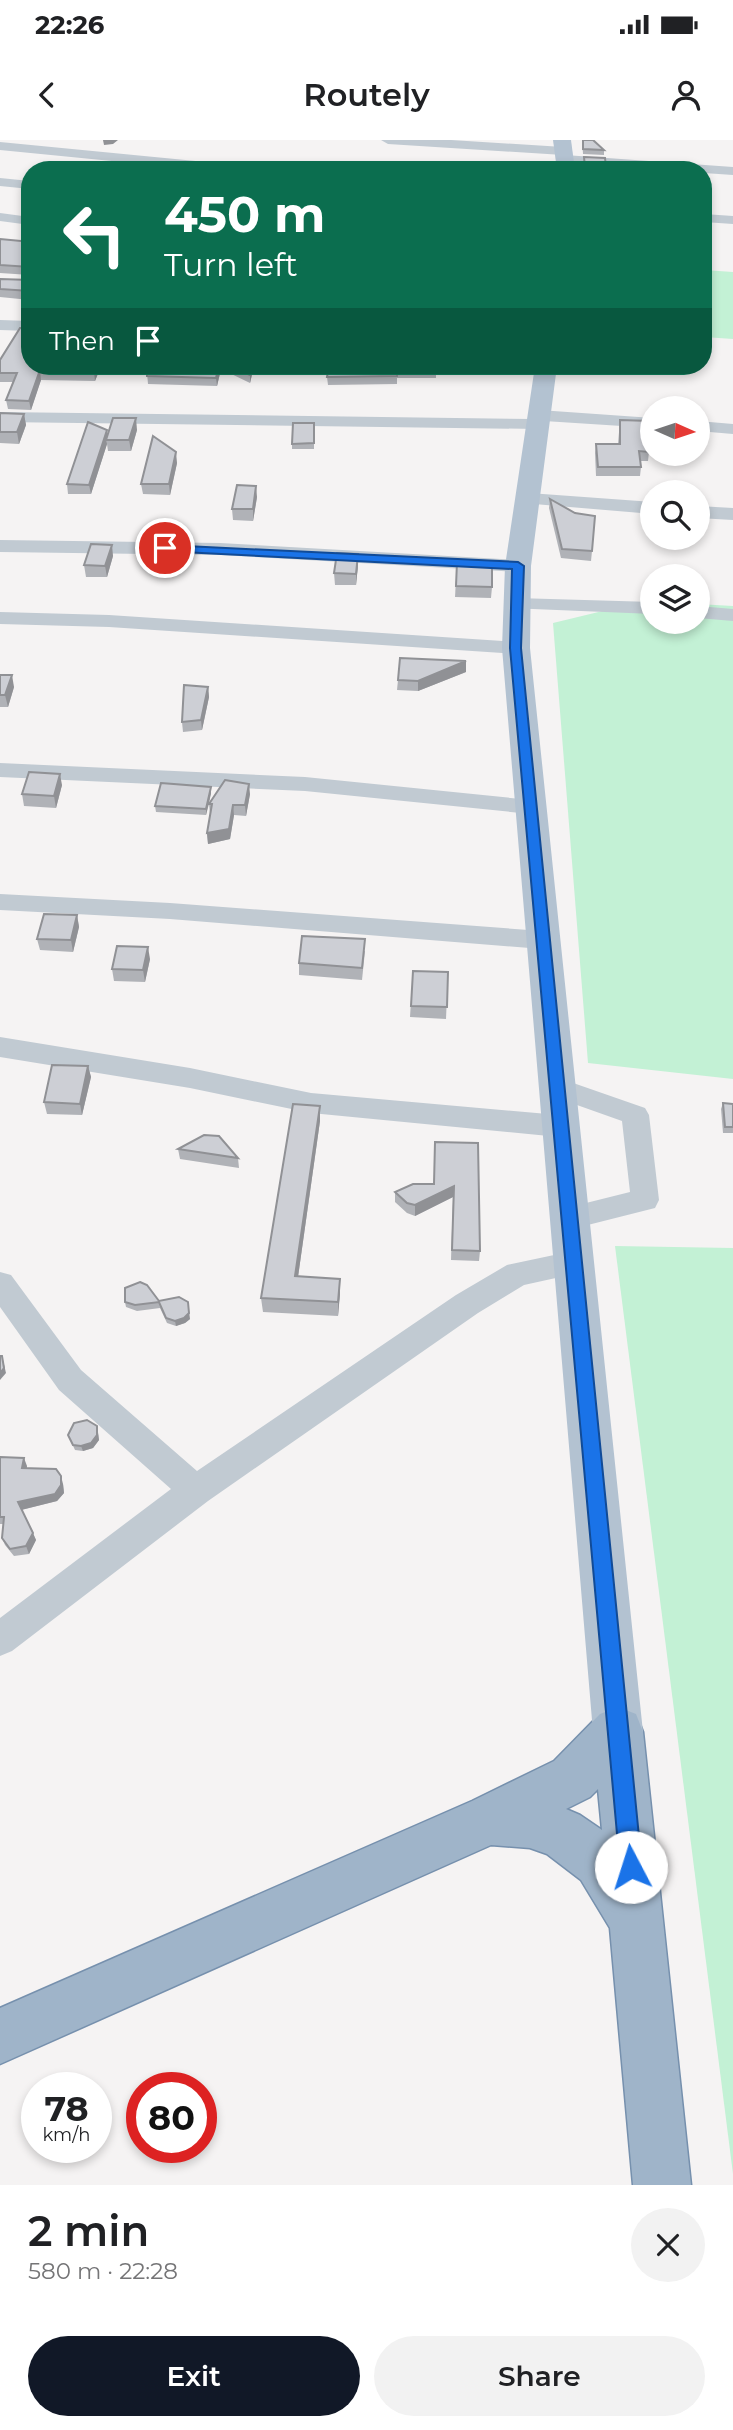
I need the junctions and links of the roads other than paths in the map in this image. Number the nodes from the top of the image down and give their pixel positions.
1 (388, 140) edge
2 (0, 146) edge
3 (564, 155) edge
4 (154, 161) edge
5 (627, 161) edge
6 (712, 169) edge
7 (733, 171) edge
8 (0, 182) edge
9 (21, 183) edge
10 (0, 217) edge
11 (712, 219) edge
12 (21, 220) edge
13 (733, 220) edge
14 (0, 325) edge
15 (21, 326) edge
16 (545, 375) edge
17 (0, 417) edge
18 (538, 419) junction
19 (640, 423) edge
20 (710, 427) edge
21 (733, 429) edge
22 (529, 499) junction
23 (640, 507) edge
24 (710, 513) edge
25 (733, 514) edge
26 (0, 546) edge
27 (518, 566) junction
28 (516, 604) junction
29 (640, 608) edge
30 (710, 613) edge
31 (733, 615) edge
32 (0, 618) edge
33 (516, 648) junction
34 (0, 770) edge
35 (531, 807) junction
36 (0, 902) edge
37 (542, 940) junction
38 (0, 1047) edge
39 (556, 1087) junction
40 (559, 1126) junction
41 (568, 1218) junction
42 (573, 1263) junction
43 (0, 1284) edge
44 (196, 1490) junction
45 (0, 1639) edge
46 (618, 1732) junction
47 (490, 1819) junction
48 (636, 1922) junction
49 (0, 2036) edge
50 (662, 2185) edge

1 - 3 street
2 - 4 street
3 - 5 street
6 - 7 street
8 - 9 street
10 - 12 street
11 - 13 street
14 - 15 street
16 - 18 main road
17 - 18 street
18 - 19 street
18 - 22 main road
20 - 21 street
22 - 23 street
22 - 27 main road
24 - 25 street
26 - 27 street
27 - 28 main road
28 - 29 street
28 - 33 main road
30 - 31 street
32 - 33 street
33 - 35 main road
34 - 35 street
35 - 37 main road
36 - 37 street
37 - 39 main road
38 - 40 street
39 - 40 main road
39 - 41 street
40 - 41 main road
41 - 42 main road
42 - 44 street
42 - 46 main road
43 - 44 street
44 - 45 street
46 - 47 highway
46 - 48 highway
47 - 48 highway
47 - 49 highway
48 - 50 highway

